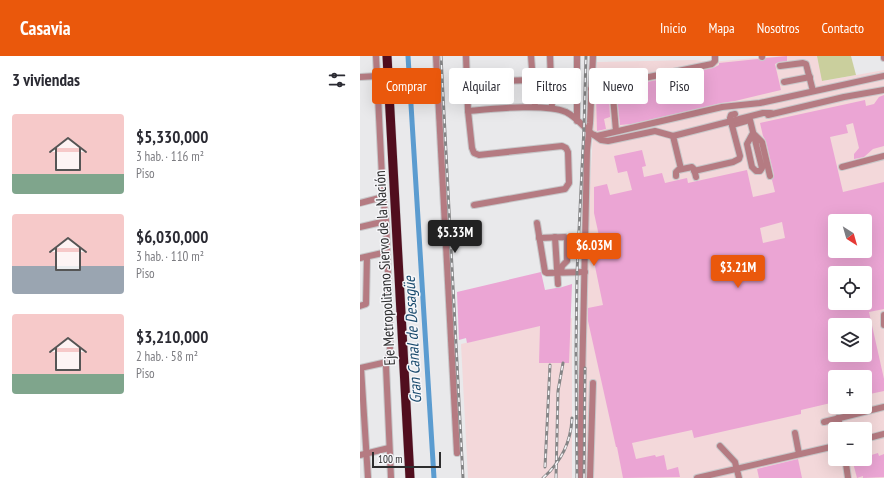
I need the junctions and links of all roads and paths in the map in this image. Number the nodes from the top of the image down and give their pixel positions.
1 (376, 56) edge
2 (387, 56) edge
3 (393, 56) edge
4 (436, 56) edge
5 (466, 56) edge
6 (531, 56) edge
7 (550, 56) edge
8 (578, 56) edge
9 (593, 56) edge
10 (715, 59) edge
11 (780, 66) dead end
12 (377, 68) edge
13 (466, 68) edge
14 (532, 68) edge
15 (592, 68) edge
16 (372, 76) edge
17 (884, 76) edge
18 (360, 77) edge
19 (810, 77) junction
20 (648, 78) edge
21 (784, 82) dead end
22 (884, 90) edge
23 (813, 91) junction
24 (378, 104) edge
25 (468, 104) edge
26 (535, 104) edge
27 (591, 104) edge
28 (614, 104) edge
29 (535, 107) junction
30 (552, 108) junction
31 (468, 111) junction
32 (771, 113) junction
33 (735, 114) dead end
34 (750, 120) junction
35 (577, 121) junction
36 (732, 123) junction
37 (616, 131) junction
38 (592, 133) junction
39 (753, 133) junction
40 (673, 136) junction
41 (884, 156) edge
42 (733, 162) junction
43 (715, 166) junction
44 (842, 167) dead end
45 (735, 169) dead end
46 (681, 170) junction
47 (716, 173) dead end
48 (676, 176) dead end
49 (770, 176) dead end
50 (383, 197) junction
51 (360, 203) edge
52 (474, 205) dead end
53 (386, 221) junction
54 (537, 223) dead end
55 (360, 227) edge
56 (555, 237) junction
57 (538, 238) junction
58 (387, 252) junction
59 (363, 258) edge
60 (559, 272) junction
61 (585, 272) junction
62 (558, 284) dead end
63 (363, 305) edge
64 (884, 315) edge
65 (884, 325) edge
66 (387, 362) junction
67 (360, 368) edge
68 (593, 383) dead end
69 (884, 407) edge
70 (838, 418) junction
71 (824, 422) dead end
72 (839, 422) edge
73 (795, 433) dead end
74 (884, 434) edge
75 (872, 437) edge
76 (720, 446) dead end
77 (390, 448) junction
78 (828, 448) edge
79 (367, 454) junction
80 (457, 454) dead end
81 (799, 454) junction
82 (360, 455) edge
83 (846, 466) edge
84 (737, 469) junction
85 (368, 478) edge
86 (391, 478) edge
87 (410, 478) edge
88 (416, 478) edge
89 (580, 478) edge
90 (590, 478) edge
91 (697, 478) edge
92 (739, 478) edge
93 (848, 478) edge

1 - 12 street
2 - 87 highway, Eje Metropolitano Siervo de la Nación
3 - 88 highway, Eje Metropolitano Siervo de la Nación
4 - 80 street
5 - 13 street
6 - 14 street
7 - 30 street
8 - 35 street
9 - 15 street
10 - 20 street
11 - 19 street
16 - 18 street
17 - 23 street
19 - 21 street
19 - 23 street
22 - 32 street
23 - 37 street
24 - 50 street
25 - 31 street
26 - 29 street
27 - 38 street
28 - 37 street
29 - 30 street
29 - 31 street
30 - 35 street
31 - 52 street
32 - 34 street
32 - 36 street
33 - 36 street
34 - 36 street
34 - 39 street
35 - 38 street
36 - 40 street
36 - 42 street
37 - 38 street
38 - 40 street
38 - 61 street
39 - 39 street
39 - 49 street
40 - 46 street
41 - 44 street
42 - 43 street
42 - 45 street
43 - 46 street
43 - 47 street
46 - 48 street
50 - 51 street
50 - 53 street
53 - 55 street
53 - 58 street
54 - 57 street
56 - 57 street
56 - 60 street
56 - 60 street
57 - 60 street
58 - 59 street
58 - 66 street
59 - 63 street
60 - 61 street
60 - 62 street
61 - 89 street
64 - 65 street
66 - 67 street
66 - 77 street
67 - 79 street
68 - 90 street
69 - 70 street
70 - 71 street
70 - 72 street
73 - 81 street
74 - 75 street
76 - 84 street
77 - 79 street
77 - 86 street
78 - 81 street
79 - 82 street
79 - 85 street
81 - 84 street
83 - 93 street
84 - 91 street
84 - 92 street

